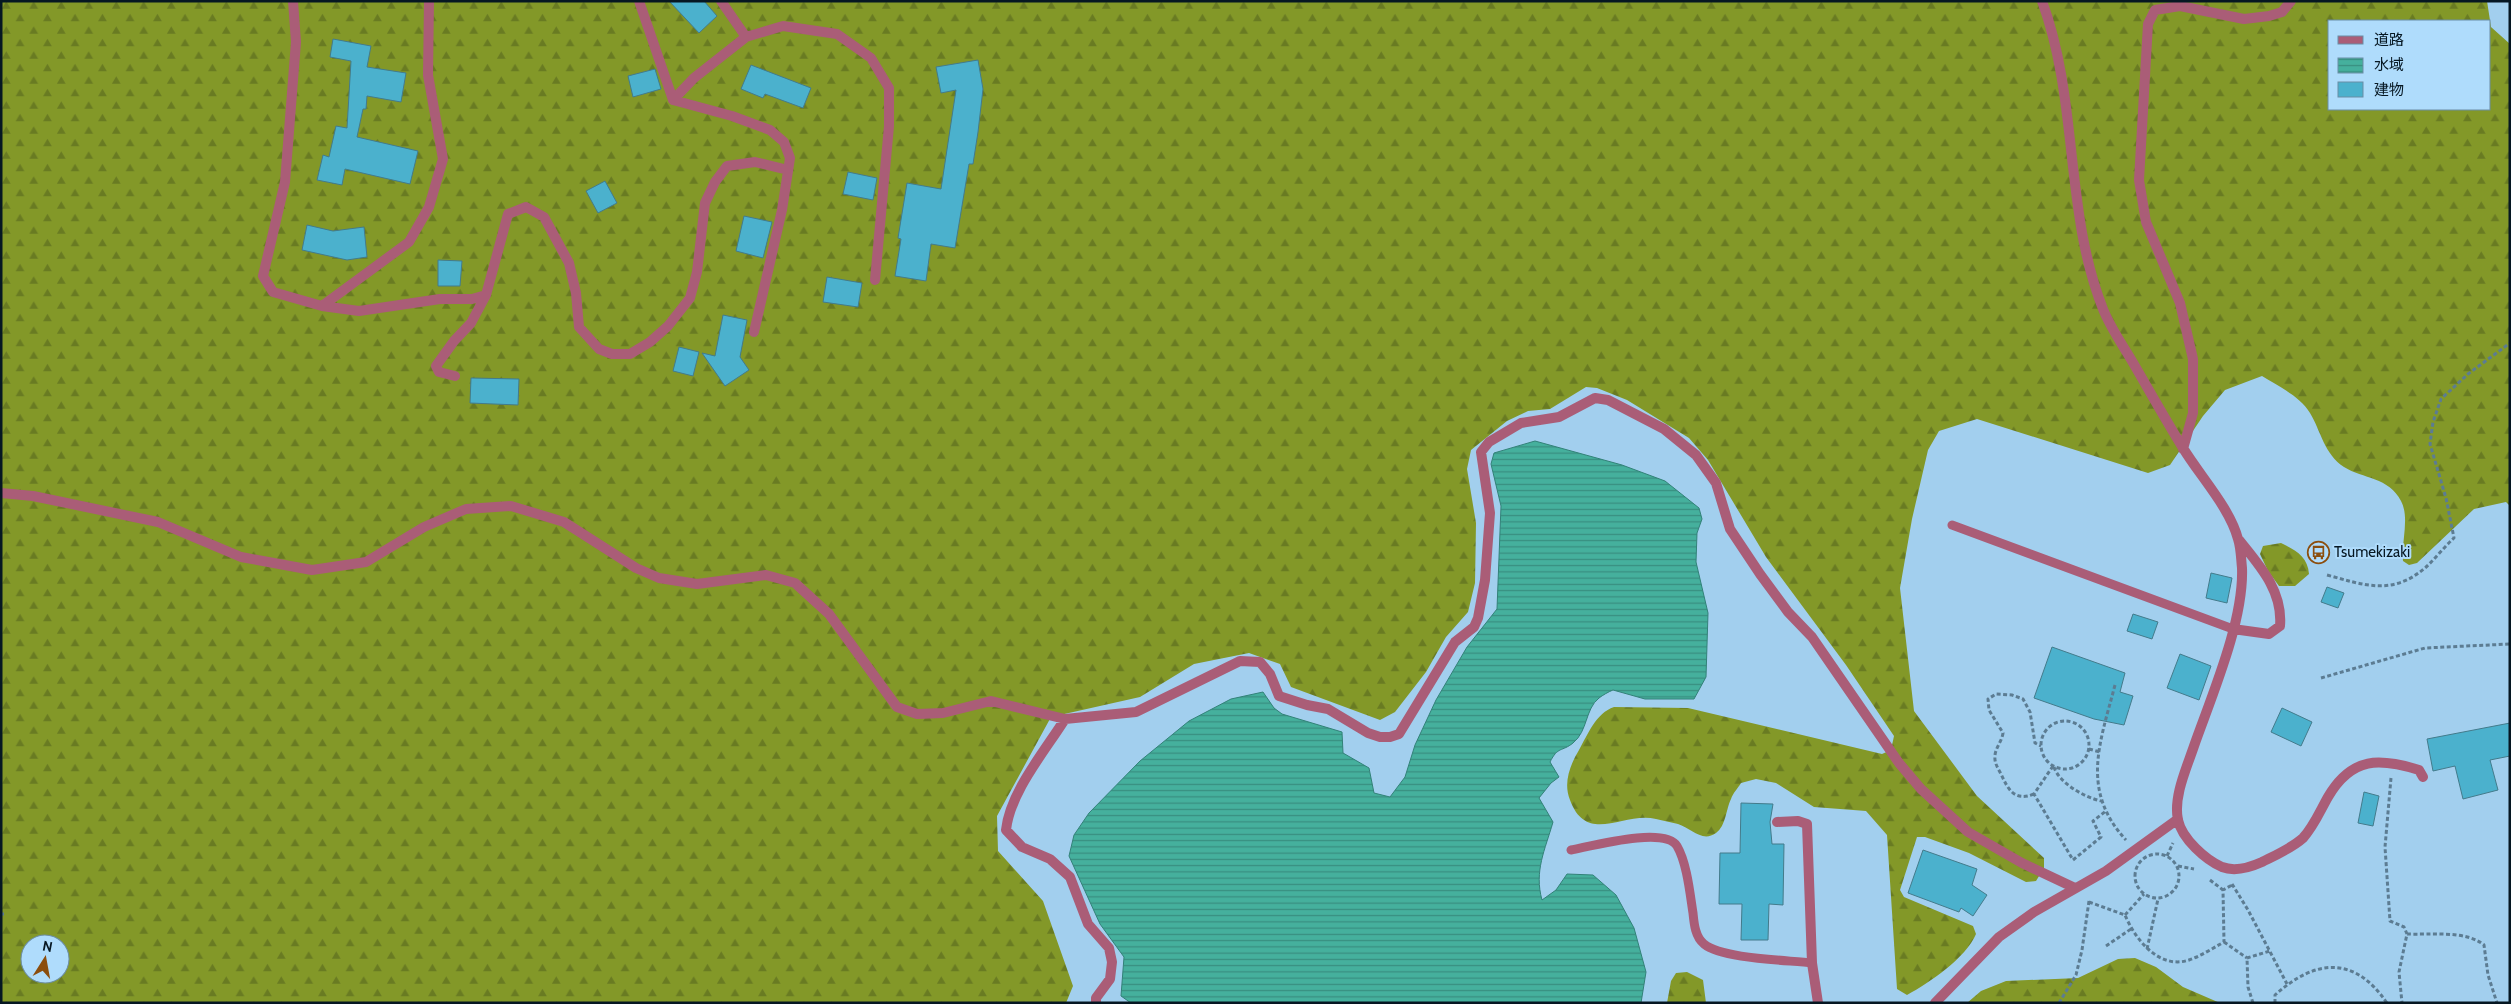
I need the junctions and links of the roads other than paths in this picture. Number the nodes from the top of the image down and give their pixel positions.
1 (293, 1) edge
2 (429, 1) edge
3 (639, 1) edge
4 (722, 1) edge
5 (2042, 1) edge
6 (2291, 1) edge
7 (746, 37) junction
8 (673, 100) junction
9 (788, 170) junction
10 (875, 280) dead end
11 (486, 295) junction
12 (322, 306) junction
13 (754, 332) dead end
14 (455, 376) dead end
15 (2183, 449) junction
16 (1, 493) edge
17 (1952, 525) dead end
18 (2239, 539) junction
19 (2233, 629) junction
20 (1065, 719) junction
21 (2422, 777) dead end
22 (2178, 820) junction
23 (1777, 822) dead end
24 (1571, 850) dead end
25 (2076, 888) junction
26 (1812, 962) junction
27 (1096, 1003) edge
28 (1818, 1003) edge
29 (1935, 1003) edge

1 - 12 street
2 - 12 street
3 - 8 street
4 - 7 street
5 - 15 street
6 - 15 street
7 - 8 street
7 - 10 street
8 - 9 street
9 - 11 street
9 - 13 street
11 - 12 street
11 - 14 street
15 - 18 street
16 - 20 street
17 - 19 lane
18 - 19 street
18 - 19 street
19 - 22 street
20 - 25 street
20 - 27 street
21 - 22 street
22 - 25 street
23 - 26 street
24 - 26 lane
25 - 29 street
26 - 28 street

